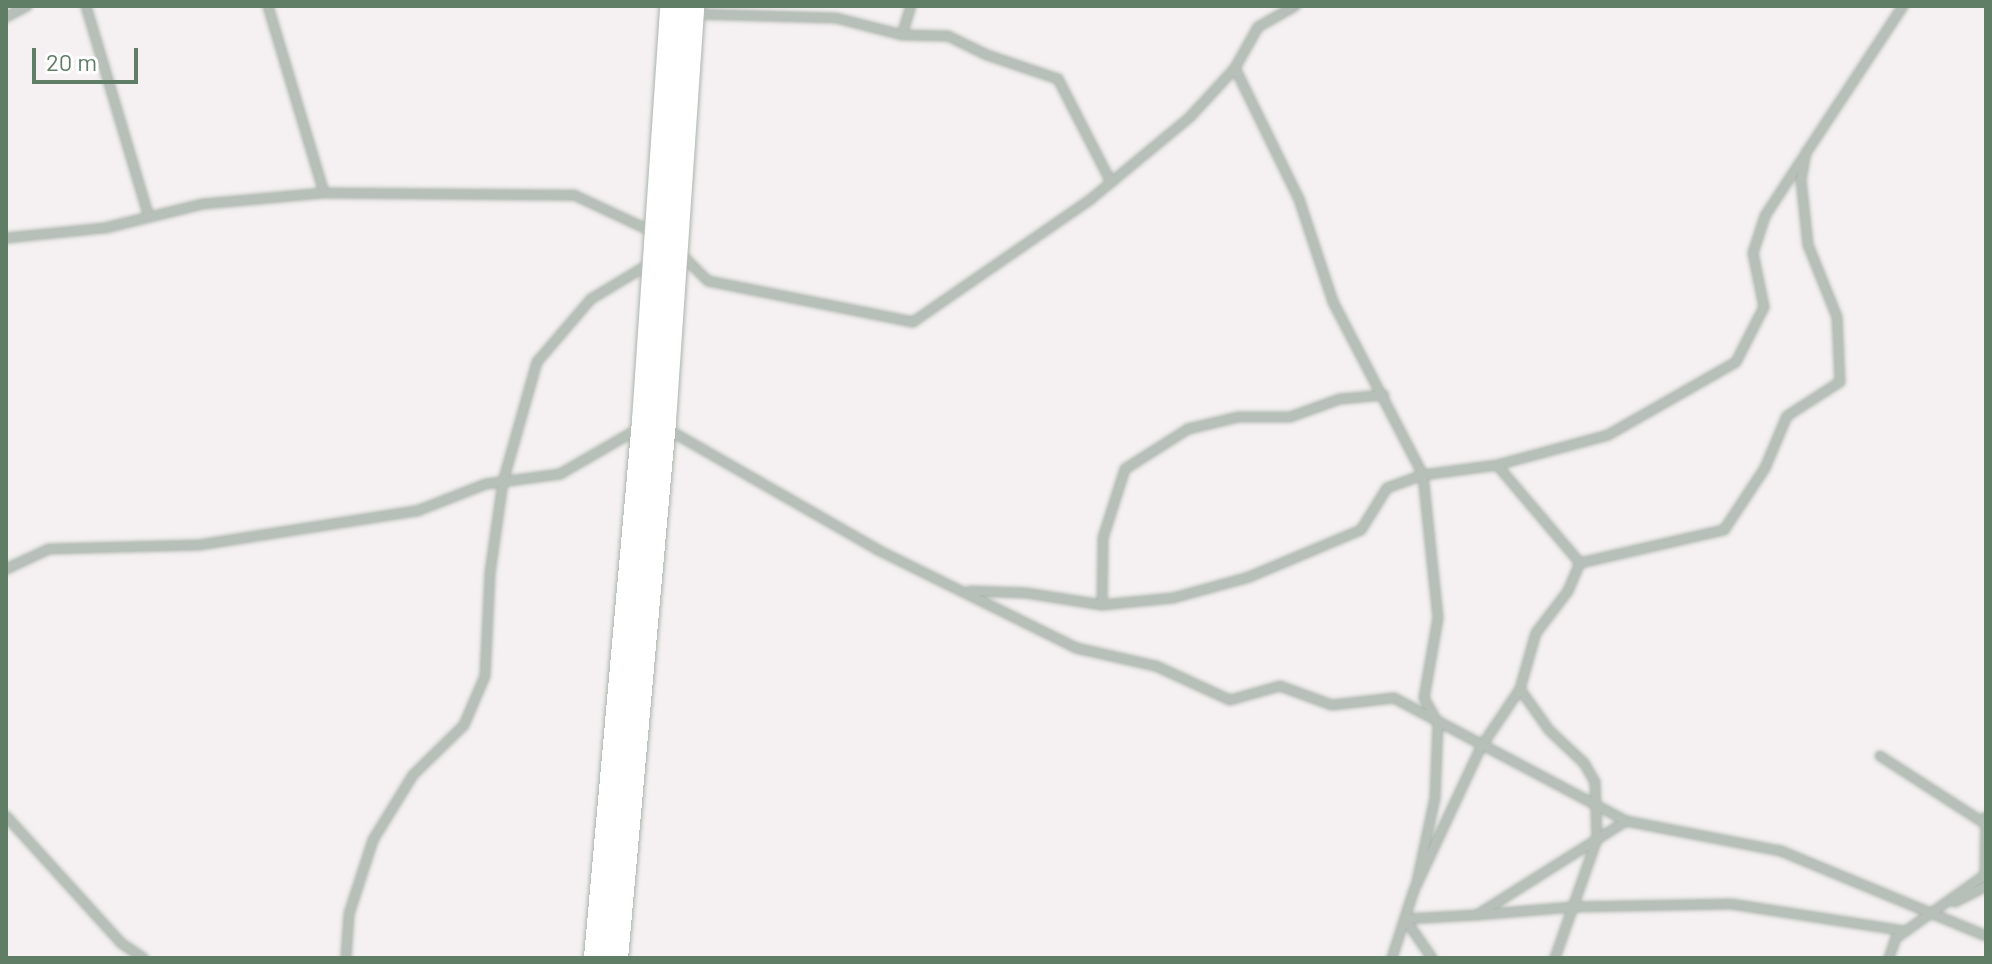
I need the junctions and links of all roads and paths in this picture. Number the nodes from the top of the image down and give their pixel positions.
1 (27, 6) edge
2 (86, 6) edge
3 (268, 6) edge
4 (911, 6) edge
5 (1295, 6) edge
6 (1903, 6) edge
7 (1283, 9) edge
8 (682, 10) edge
9 (6, 17) edge
10 (902, 35) junction
11 (1235, 68) junction
12 (1806, 153) junction
13 (1111, 182) junction
14 (324, 193) junction
15 (149, 217) junction
16 (6, 238) edge
17 (664, 247) junction
18 (1384, 395) junction
19 (654, 421) junction
20 (1497, 465) junction
21 (1423, 475) junction
22 (503, 482) junction
23 (1580, 563) junction
24 (6, 569) edge
25 (967, 591) junction
26 (1102, 605) junction
27 (1520, 689) junction
28 (1438, 723) junction
29 (1481, 747) junction
30 (1880, 756) dead end
31 (1596, 806) junction
32 (6, 816) edge
33 (1985, 820) edge
34 (1626, 821) junction
35 (1597, 839) junction
36 (1417, 882) junction
37 (1986, 886) edge
38 (1573, 907) junction
39 (1933, 913) junction
40 (1477, 915) junction
41 (1405, 919) junction
42 (1906, 931) junction
43 (1986, 936) edge
44 (143, 958) edge
45 (346, 958) edge
46 (606, 958) edge
47 (1392, 958) edge
48 (1432, 958) edge
49 (1555, 958) edge
50 (1889, 958) edge

1 - 9 street
2 - 15 street
3 - 14 street
4 - 10 street
5 - 7 street
6 - 12 street
7 - 11 street
8 - 10 street
8 - 17 highway
10 - 13 street
11 - 13 street
11 - 18 street
12 - 20 street
12 - 23 street
13 - 17 street
14 - 15 street
14 - 17 street
15 - 16 street
17 - 19 highway
17 - 22 street
18 - 21 street
18 - 26 street
19 - 22 street
19 - 25 street
19 - 46 highway
20 - 21 street
20 - 23 street
21 - 26 street
21 - 28 street
22 - 24 street
22 - 45 street
23 - 27 street
25 - 26 street
25 - 28 street
27 - 29 street
27 - 31 street
28 - 29 street
28 - 36 street
29 - 31 street
29 - 36 street
30 - 33 street
31 - 34 street
31 - 35 street
32 - 44 street
33 - 39 street
34 - 35 street
34 - 39 street
35 - 38 street
35 - 40 street
36 - 41 street
37 - 39 street
38 - 40 street
38 - 42 street
38 - 49 street
39 - 42 street
39 - 43 street
40 - 41 street
41 - 47 street
41 - 48 street
42 - 50 street

